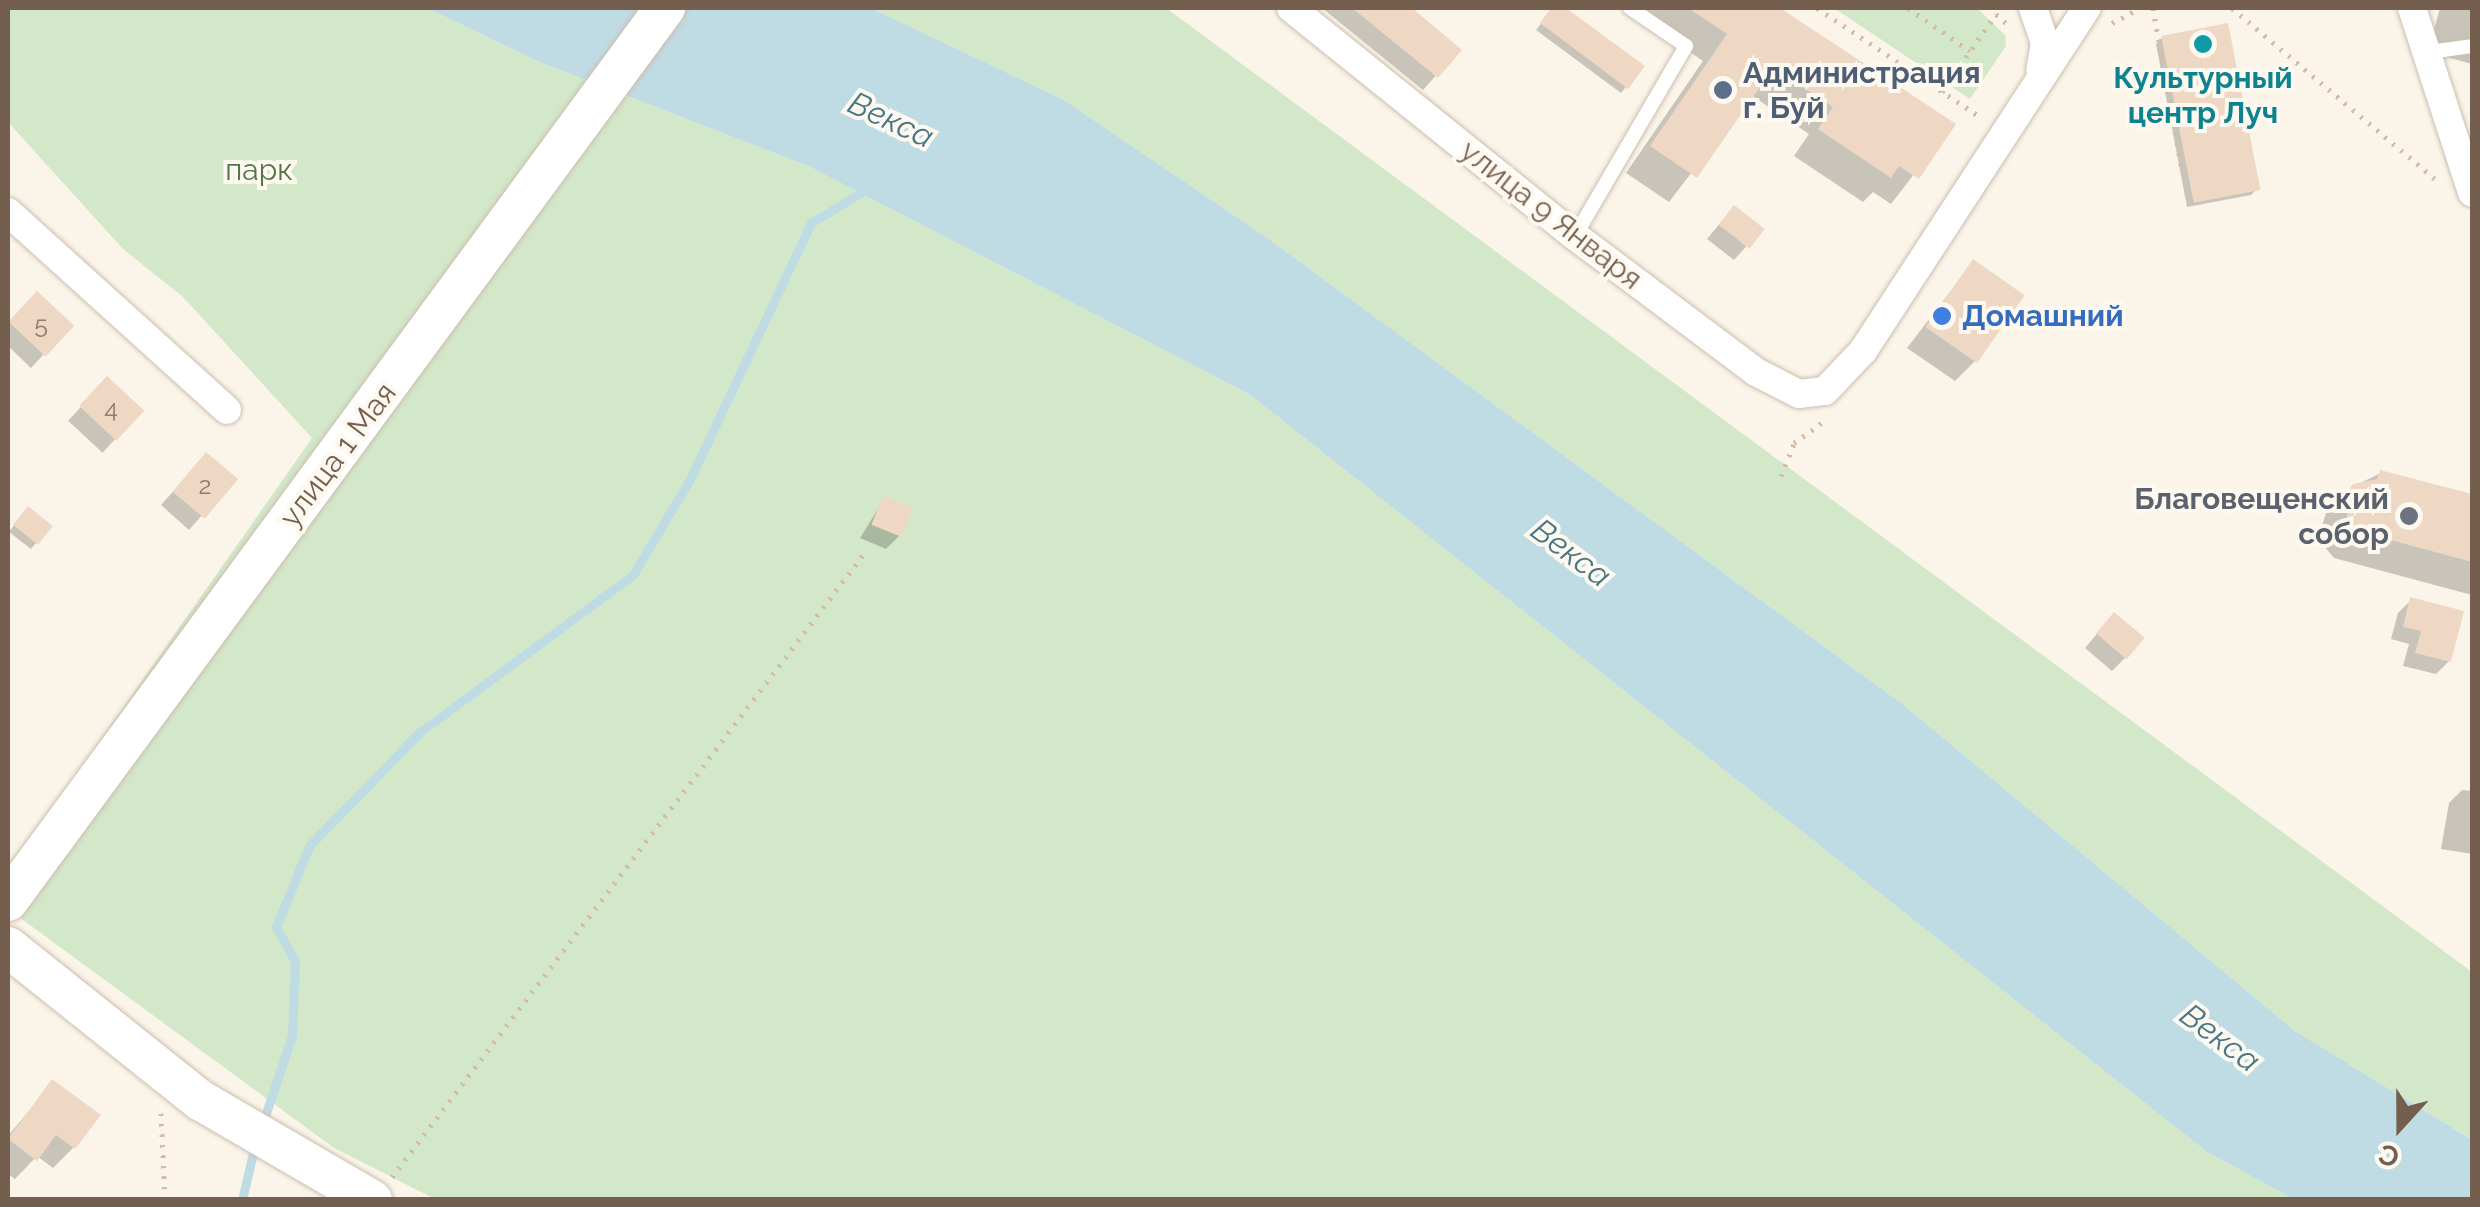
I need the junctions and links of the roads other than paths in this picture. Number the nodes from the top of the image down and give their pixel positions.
1 (664, 8) edge
2 (1292, 8) edge
3 (1630, 8) edge
4 (2033, 8) edge
5 (2087, 8) edge
6 (2412, 8) edge
7 (2472, 46) edge
8 (2429, 52) junction
9 (2039, 77) junction
10 (2463, 124) edge
11 (2472, 194) edge
12 (8, 212) edge
13 (1575, 236) junction
14 (227, 410) dead end
15 (8, 900) edge
16 (8, 947) edge
17 (380, 1192) edge

1 - 15 main road, улица 1 Мая
2 - 13 street, улица 9 Января
3 - 13 lane
4 - 9 street
5 - 9 street
6 - 8 street
7 - 8 lane
8 - 10 street
9 - 13 street, улица 9 Января
10 - 11 street
12 - 14 street
16 - 17 main road

